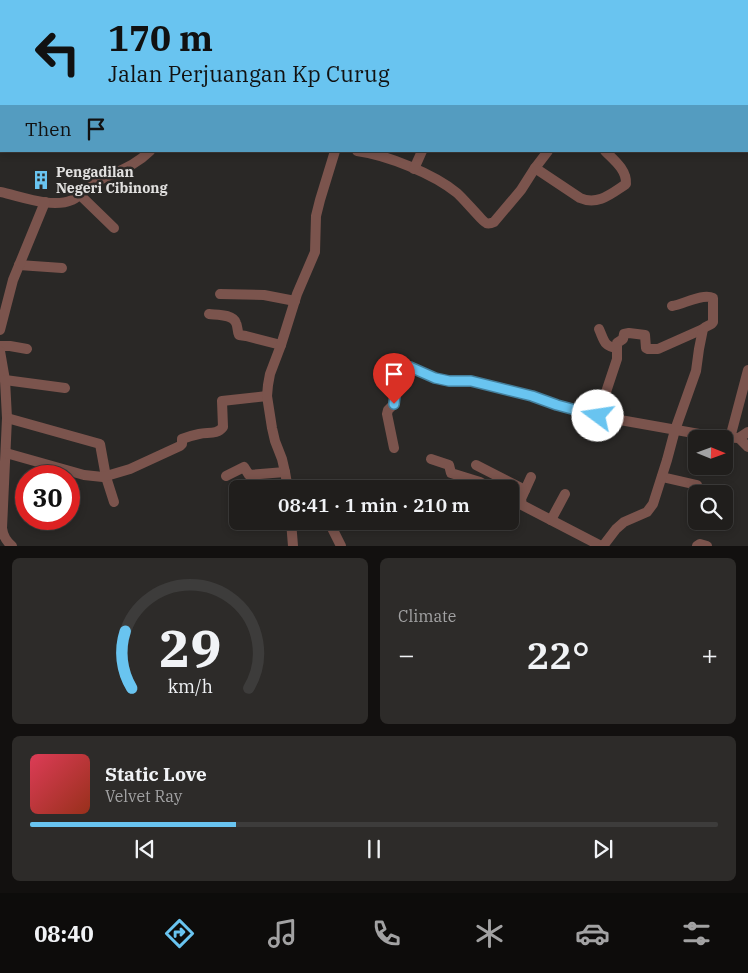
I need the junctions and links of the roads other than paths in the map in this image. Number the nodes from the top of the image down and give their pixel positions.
1 (149, 152) edge
2 (335, 152) edge
3 (362, 152) edge
4 (422, 152) edge
5 (547, 152) edge
6 (606, 152) edge
7 (535, 168) junction
8 (414, 169) junction
9 (0, 192) edge
10 (80, 195) junction
11 (45, 202) junction
12 (114, 228) dead end
13 (19, 265) junction
14 (62, 268) dead end
15 (220, 294) dead end
16 (295, 301) junction
17 (672, 306) dead end
18 (209, 314) dead end
19 (599, 329) dead end
20 (704, 329) junction
21 (0, 330) edge
22 (281, 345) junction
23 (0, 346) edge
24 (617, 348) junction
25 (27, 349) dead end
26 (0, 351) edge
27 (748, 370) edge
28 (5, 380) junction
29 (66, 388) dead end
30 (267, 396) junction
31 (598, 416) junction
32 (7, 418) junction
33 (674, 430) junction
34 (739, 436) edge
35 (748, 447) edge
36 (4, 448) edge
37 (394, 448) dead end
38 (431, 459) dead end
39 (476, 465) dead end
40 (285, 472) junction
41 (226, 476) dead end
42 (106, 477) junction
43 (531, 477) dead end
44 (662, 477) junction
45 (286, 480) edge
46 (473, 480) edge
47 (697, 485) dead end
48 (525, 490) junction
49 (565, 494) dead end
50 (114, 502) dead end
51 (521, 502) joint
52 (551, 520) junction
53 (292, 530) edge
54 (333, 530) edge
55 (12, 546) edge
56 (293, 546) edge
57 (341, 546) edge
58 (602, 546) edge
59 (697, 546) edge
60 (707, 546) edge

1 - 10 street
2 - 16 street
3 - 8 street
4 - 8 street
5 - 7 street
6 - 7 street
7 - 8 street
9 - 11 street
10 - 11 street
10 - 12 street
11 - 13 street
13 - 14 street
13 - 21 street
15 - 16 street
16 - 22 street
17 - 20 street
18 - 22 street
19 - 24 street
20 - 24 street
20 - 33 street
22 - 30 street
23 - 25 street
24 - 31 street
26 - 28 street
27 - 34 street
28 - 29 street
28 - 32 street
30 - 40 street
30 - 42 street
31 - 33 street
31 - 37 street
32 - 36 street
32 - 42 street
33 - 34 street
33 - 44 street
34 - 35 street
36 - 42 street
36 - 55 street
38 - 46 street
39 - 48 street
40 - 41 street
40 - 45 street
42 - 50 street
43 - 48 street
44 - 47 street
44 - 58 street
48 - 51 street
49 - 52 street
51 - 52 street
52 - 58 street
53 - 56 street
54 - 57 street
59 - 60 street

